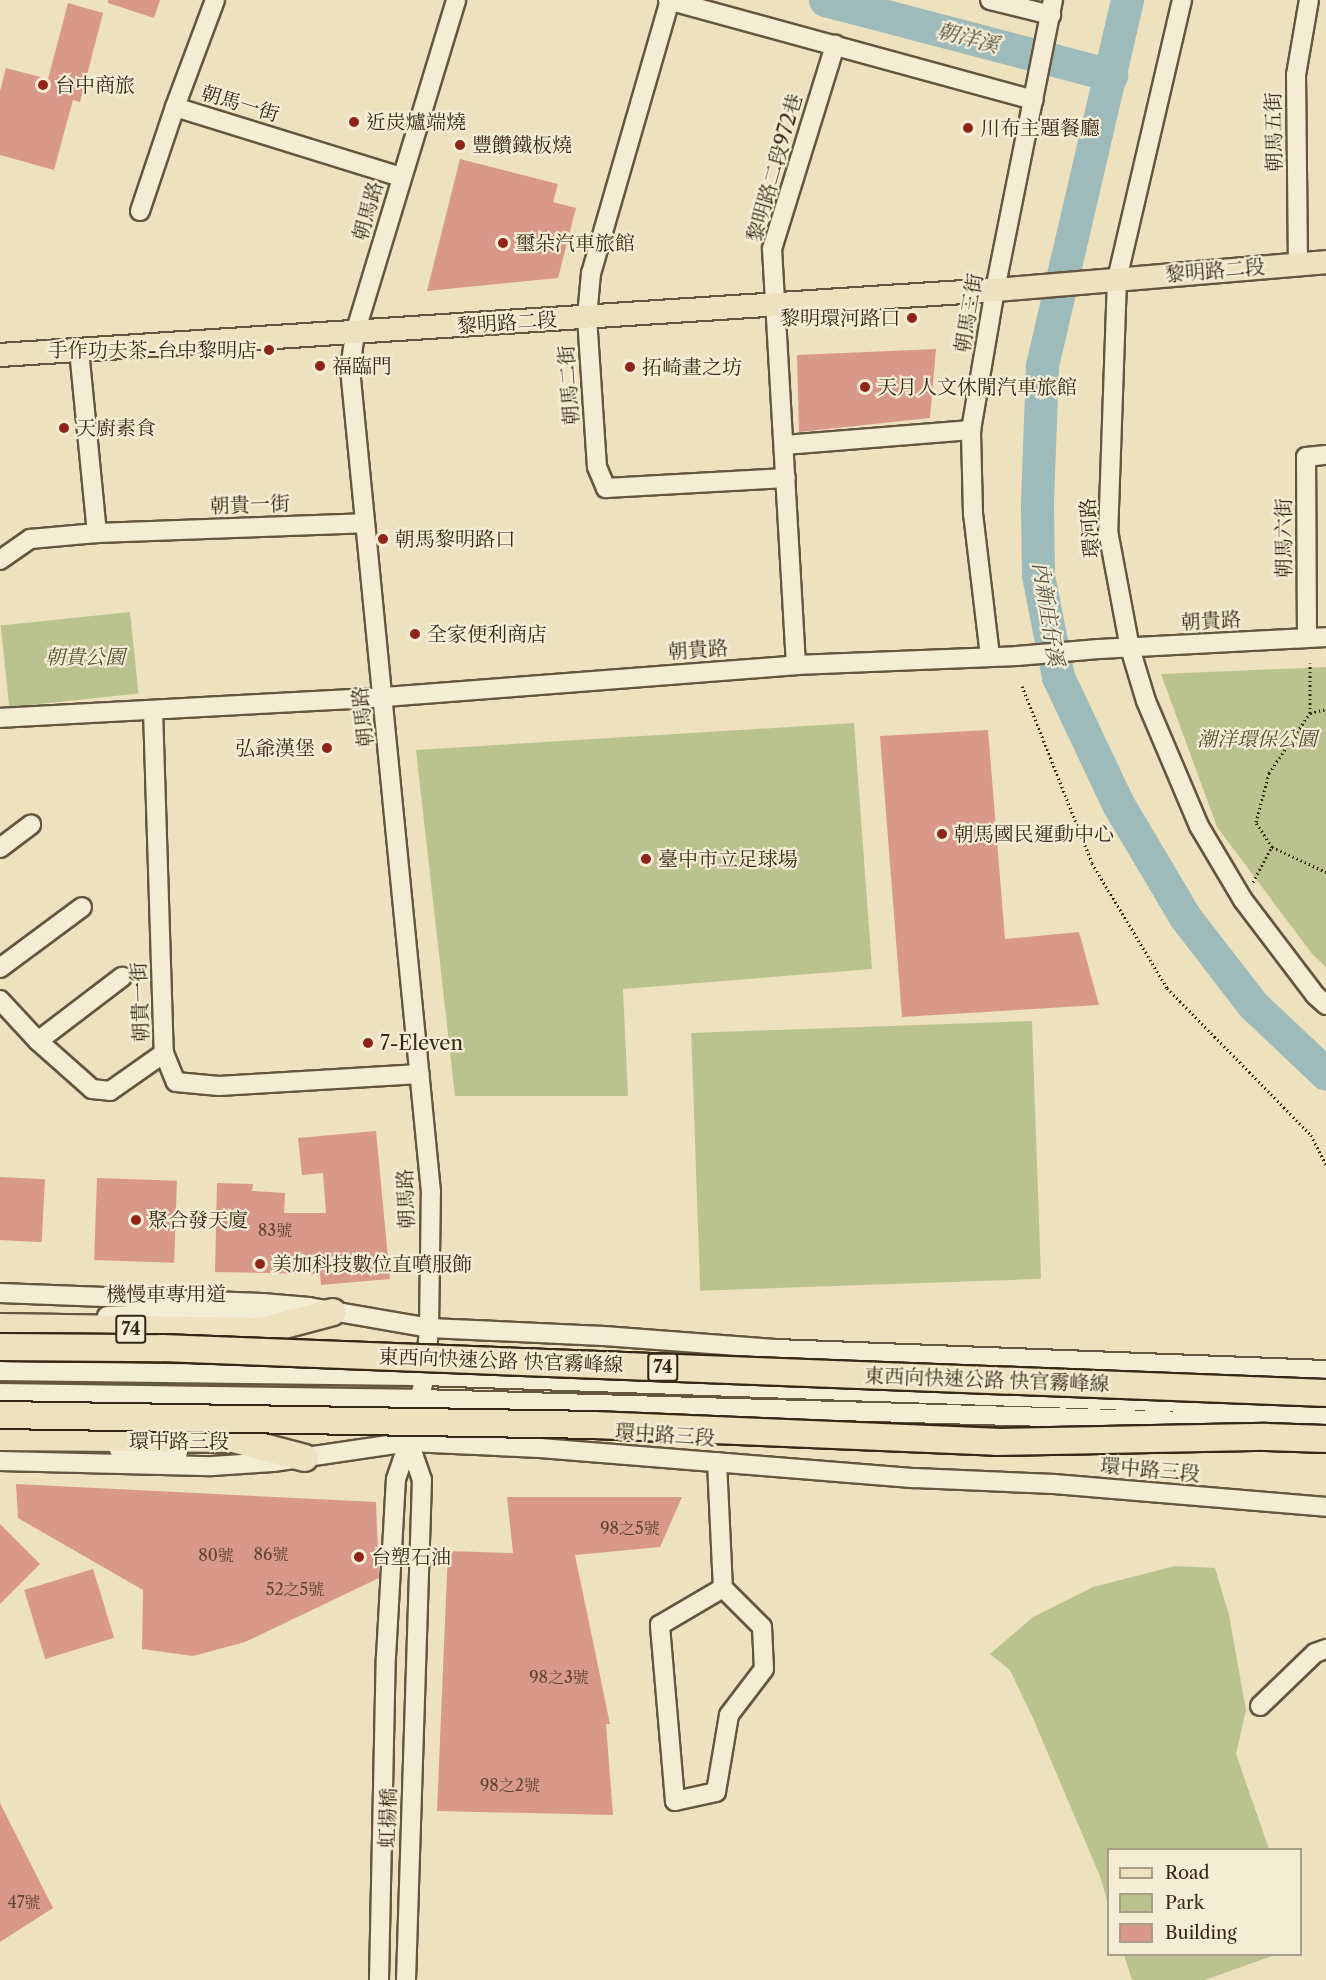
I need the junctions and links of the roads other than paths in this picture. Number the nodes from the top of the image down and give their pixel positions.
1 (215, 0) edge
2 (456, 0) edge
3 (669, 0) edge
4 (990, 0) edge
5 (1182, 0) edge
6 (1309, 0) edge
7 (1051, 15) edge
8 (835, 45) junction
9 (1035, 94) junction
10 (176, 108) junction
11 (401, 177) junction
12 (140, 210) dead end
13 (1326, 262) edge
14 (1298, 265) junction
15 (1111, 280) junction
16 (1004, 289) junction
17 (777, 305) junction
18 (587, 317) junction
19 (355, 333) junction
20 (79, 350) junction
21 (0, 355) edge
22 (971, 429) junction
23 (784, 445) junction
24 (1326, 455) edge
25 (786, 478) junction
26 (364, 523) junction
27 (97, 533) junction
28 (0, 560) edge
29 (1307, 638) junction
30 (1326, 638) edge
31 (1130, 648) junction
32 (990, 656) junction
33 (796, 665) junction
34 (384, 697) junction
35 (153, 710) junction
36 (0, 718) edge
37 (31, 825) dead end
38 (0, 848) edge
39 (82, 907) dead end
40 (0, 968) edge
41 (122, 977) dead end
42 (0, 1000) edge
43 (1326, 1005) edge
44 (38, 1041) junction
45 (164, 1053) junction
46 (420, 1074) junction
47 (0, 1293) edge
48 (333, 1312) junction
49 (0, 1317) edge
50 (266, 1323) junction
51 (0, 1327) edge
52 (429, 1328) junction
53 (0, 1347) edge
54 (1326, 1370) edge
55 (0, 1371) edge
56 (425, 1376) junction
57 (1326, 1380) edge
58 (1281, 1392) junction
59 (0, 1393) edge
60 (1326, 1393) edge
61 (419, 1398) junction
62 (1326, 1408) edge
63 (0, 1415) edge
64 (1326, 1425) edge
65 (0, 1437) edge
66 (1266, 1437) junction
67 (1326, 1439) edge
68 (409, 1442) junction
69 (0, 1448) edge
70 (1326, 1449) edge
71 (305, 1458) junction
72 (0, 1461) edge
73 (273, 1462) junction
74 (717, 1462) junction
75 (1326, 1507) edge
76 (723, 1588) junction
77 (1326, 1649) edge
78 (386, 1657) joint
79 (1260, 1706) dead end
80 (379, 1980) edge
81 (406, 1980) edge

1 - 10 street, 朝馬一街
2 - 11 street, 朝馬路
3 - 8 street
3 - 18 street, 朝馬二街
4 - 7 street
5 - 15 street, 環河路
6 - 14 street, 朝馬五街
7 - 9 street, 朝馬三街
8 - 9 street
8 - 17 street, 黎明路二段972巷
9 - 16 street, 朝馬三街
10 - 11 street, 朝馬一街
10 - 12 street
11 - 19 street, 朝馬路
13 - 14 main road, 黎明路二段
14 - 15 main road, 黎明路二段
15 - 16 main road, 黎明路二段
15 - 31 street, 環河路
16 - 17 main road, 黎明路二段
16 - 22 street, 朝馬三街
17 - 18 main road, 黎明路二段
17 - 23 street
18 - 19 main road, 黎明路二段
18 - 25 street, 朝馬二街
19 - 20 main road, 黎明路二段
19 - 26 street, 朝馬路
20 - 21 main road, 黎明路二段
20 - 27 street
22 - 23 street
22 - 32 street, 朝馬三街
23 - 25 street
24 - 29 street, 朝馬六街
25 - 33 street
26 - 27 street, 朝貴一街
26 - 34 street, 朝馬路
27 - 28 street, 朝貴一街
29 - 30 street, 朝貴路
29 - 31 street, 朝貴路
31 - 32 street, 朝貴路
31 - 43 street, 環河路
32 - 33 street, 朝貴路
33 - 34 street, 朝貴路
34 - 35 street
34 - 46 street, 朝馬路
35 - 36 street
35 - 45 street, 朝貴一街
37 - 38 street
39 - 40 street
41 - 44 street
42 - 44 street
44 - 45 street
45 - 46 street, 朝貴一街
46 - 52 street, 朝馬路
47 - 48 street
48 - 50 highway, 74
48 - 52 street
49 - 50 street, 機慢車專用道
50 - 51 highway, 74
52 - 54 street
52 - 56 street, 朝馬路
53 - 58 highway, 東西向快速公路 快官霧峰線 / 74, bridge
55 - 56 street
56 - 61 street, 朝馬路
56 - 62 street
57 - 58 highway
58 - 60 highway, 東西向快速公路 快官霧峰線 / 74, bridge
59 - 61 street, 環中路三段
61 - 64 street, 環中路三段
61 - 68 street, 朝馬路
63 - 66 highway, bridge
65 - 71 highway
66 - 67 highway, bridge
66 - 70 highway, bridge
68 - 71 street, 環中路三段
68 - 74 street, 環中路三段
68 - 78 street, 朝馬路
68 - 81 street, 虹揚橋
69 - 73 street
71 - 73 street, 環中路三段
72 - 73 street, 環中路三段
74 - 75 street, 環中路三段
74 - 76 street
76 - 76 street
77 - 79 street
78 - 80 street, 虹揚橋

